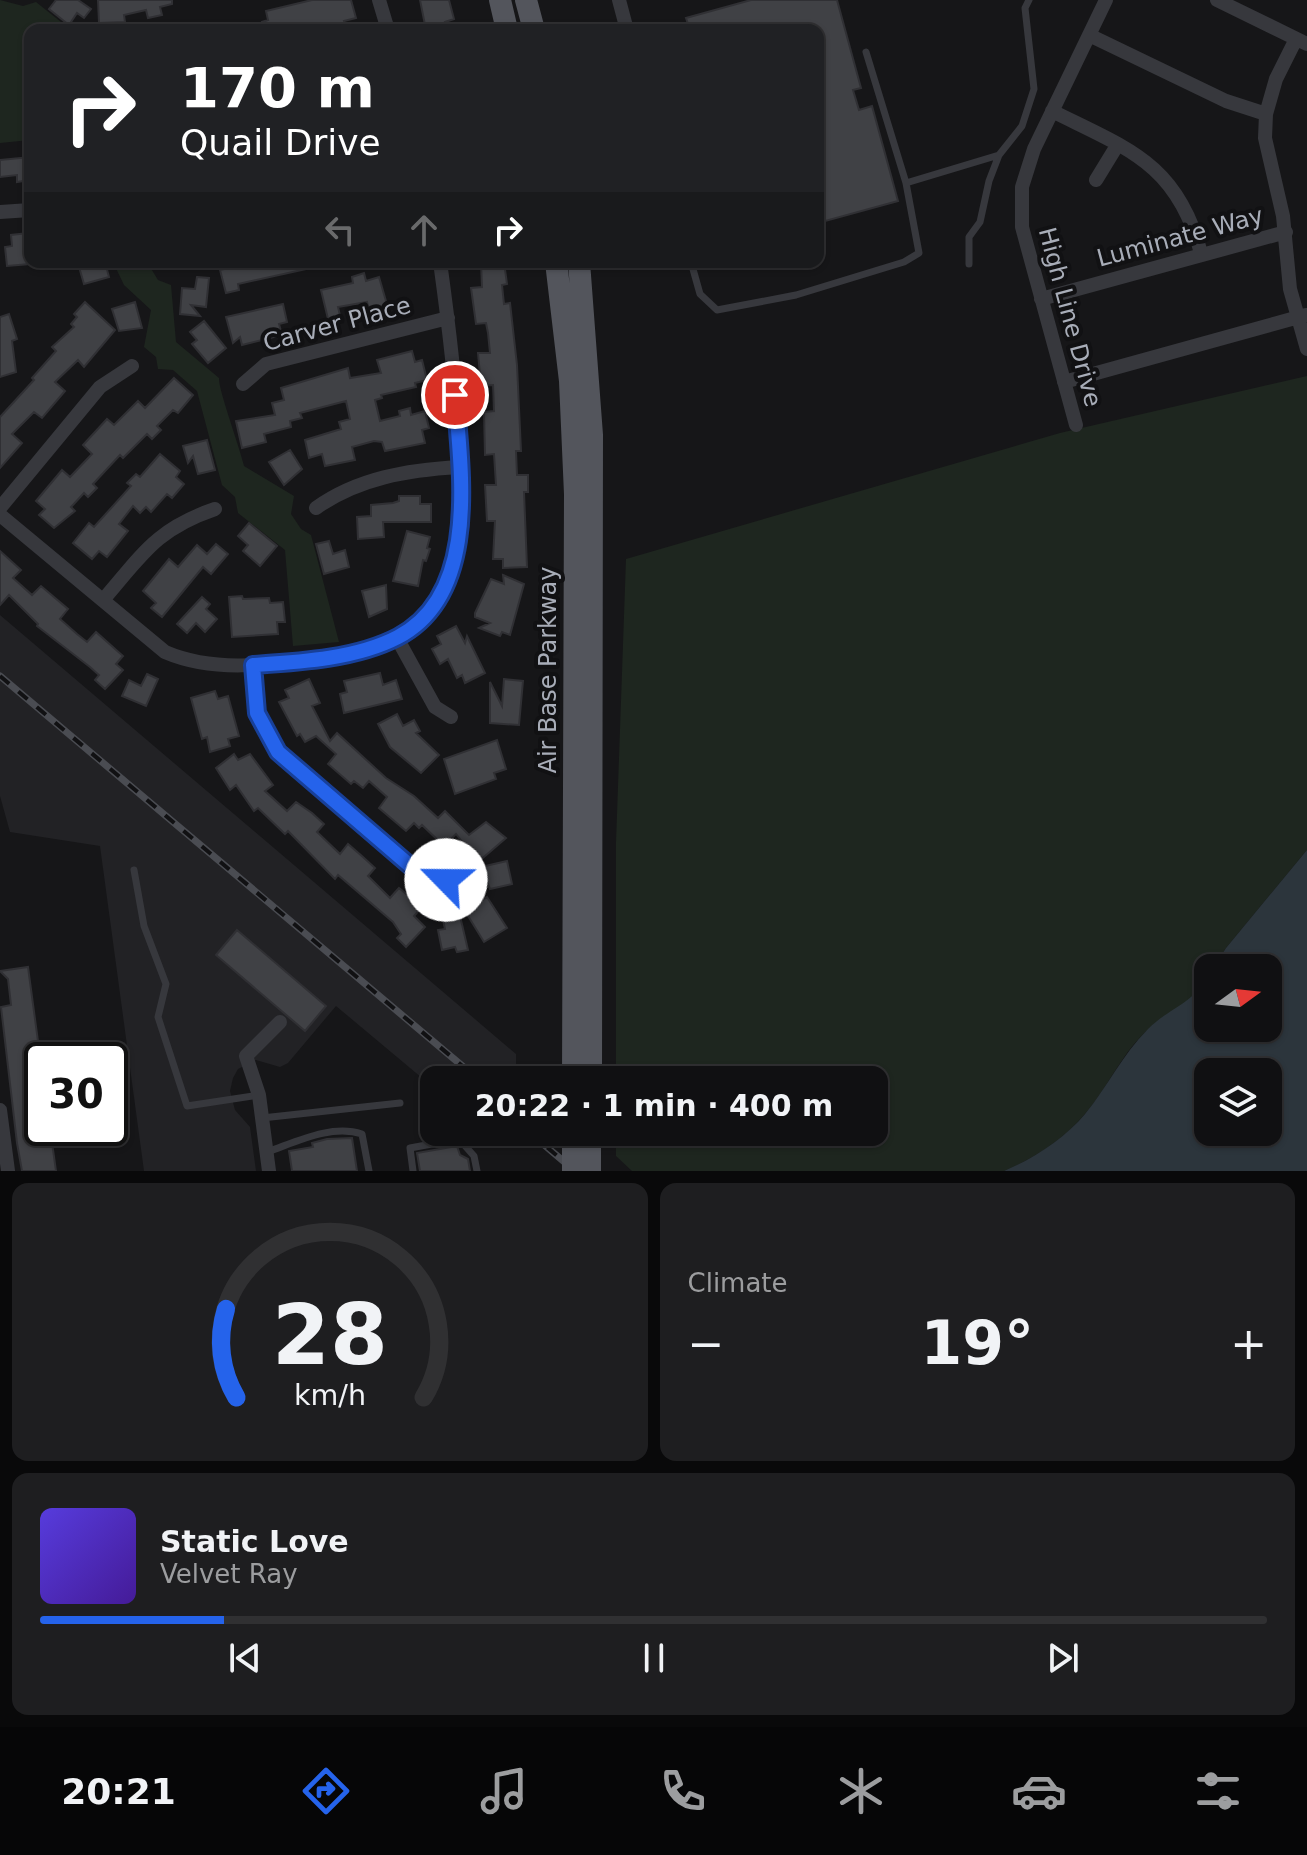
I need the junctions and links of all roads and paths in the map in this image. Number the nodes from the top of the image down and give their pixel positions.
1 (379, 0) edge
2 (500, 0) edge
3 (526, 0) edge
4 (619, 0) edge
5 (1029, 0) edge
6 (1106, 0) edge
7 (1217, 0) edge
8 (386, 24) edge
9 (506, 24) edge
10 (532, 24) edge
11 (625, 24) edge
12 (1089, 35) junction
13 (1301, 41) edge
14 (866, 52) dead end
15 (1052, 111) junction
16 (1266, 114) junction
17 (1118, 144) junction
18 (999, 155) junction
19 (1096, 180) dead end
20 (906, 183) junction
21 (24, 210) edge
22 (0, 212) edge
23 (1286, 232) junction
24 (1201, 253) junction
25 (969, 264) dead end
26 (441, 268) edge
27 (557, 268) edge
28 (580, 268) edge
29 (693, 268) edge
30 (1041, 299) junction
31 (1303, 316) edge
32 (448, 318) junction
33 (1307, 349) edge
34 (132, 366) dead end
35 (1064, 382) junction
36 (243, 384) dead end
37 (1076, 425) dead end
38 (459, 467) junction
39 (0, 508) edge
40 (316, 508) dead end
41 (215, 509) dead end
42 (0, 515) edge
43 (103, 600) junction
44 (397, 638) junction
45 (253, 665) junction
46 (451, 717) dead end
47 (134, 870) dead end
48 (446, 880) dead end
49 (280, 1022) dead end
50 (573, 1066) edge
51 (591, 1066) edge
52 (259, 1095) junction
53 (400, 1103) dead end
54 (0, 1110) edge
55 (262, 1118) junction
56 (573, 1146) edge
57 (590, 1146) edge
58 (267, 1152) junction
59 (8, 1171) edge
60 (269, 1171) edge
61 (369, 1171) edge
62 (413, 1171) edge
63 (477, 1171) edge
64 (573, 1171) edge
65 (590, 1171) edge

1 - 8 street
2 - 9 main road
3 - 10 main road
4 - 11 street
5 - 18 lane
6 - 12 street, High Line Drive
7 - 13 street
12 - 15 street, High Line Drive
12 - 16 street
13 - 16 street
14 - 20 lane
15 - 17 street
15 - 30 street, High Line Drive
16 - 23 street
17 - 19 street
17 - 24 street
18 - 20 lane
18 - 25 lane
20 - 29 lane
21 - 22 street
23 - 24 street, Luminate Way
23 - 31 street
24 - 30 street, Luminate Way
26 - 32 street
27 - 50 main road, Air Base Parkway
28 - 51 main road, Air Base Parkway
30 - 35 street, High Line Drive
31 - 33 street
31 - 35 street
32 - 36 street, Carver Place
32 - 38 street
34 - 39 street
35 - 37 street, High Line Drive
38 - 40 street
38 - 44 street
41 - 43 street
42 - 43 street
43 - 45 street
44 - 45 street
44 - 46 street
45 - 48 street
47 - 52 lane
49 - 52 street
52 - 55 street
53 - 55 lane
54 - 59 street
55 - 58 street
56 - 64 main road, bridge
57 - 65 main road
58 - 60 street
58 - 61 lane
62 - 63 lane

